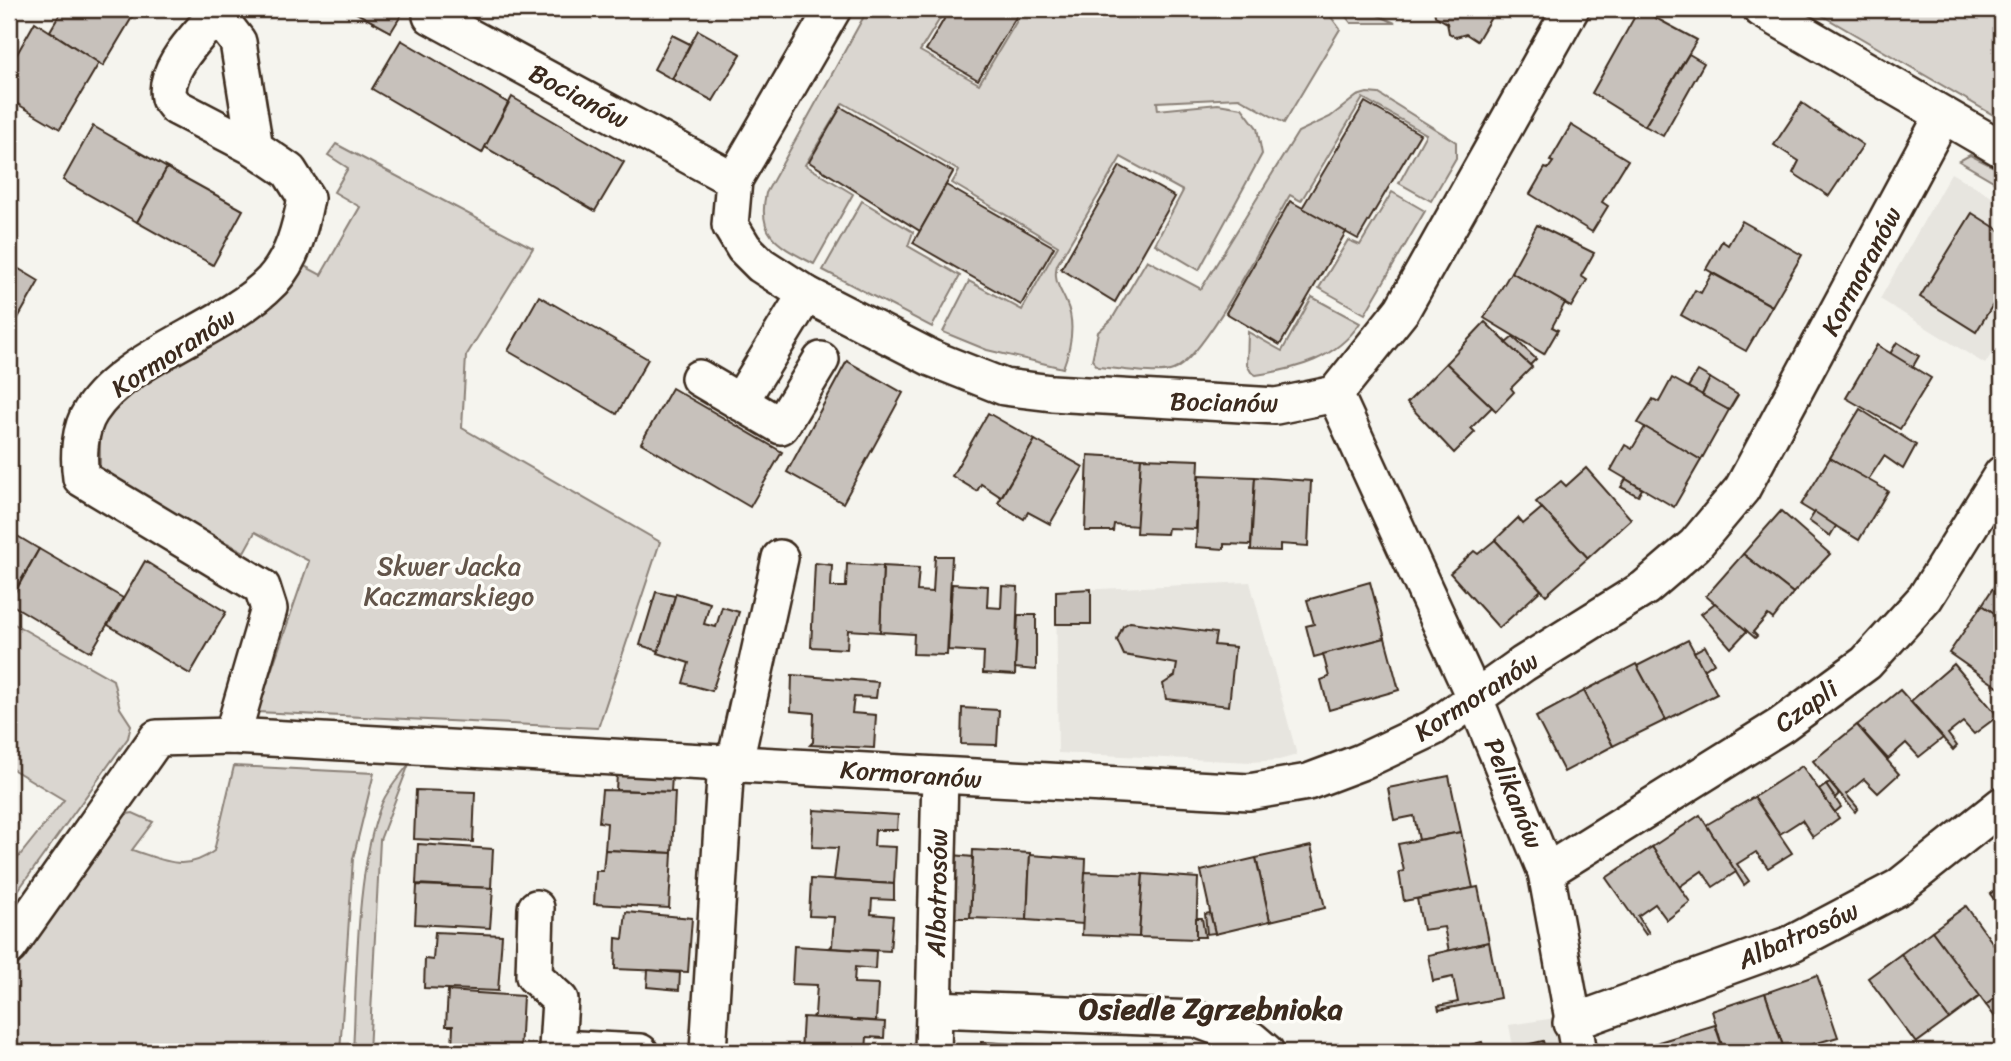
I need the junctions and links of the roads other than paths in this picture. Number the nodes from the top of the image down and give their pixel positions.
1 (435, 9) edge
2 (833, 9) edge
3 (1571, 9) edge
4 (1761, 9) edge
5 (1944, 115) junction
6 (256, 148) dead end
7 (2002, 149) edge
8 (734, 180) junction
9 (806, 293) junction
10 (821, 360) dead end
11 (699, 378) dead end
12 (1335, 394) junction
13 (740, 402) junction
14 (2002, 474) edge
15 (780, 558) dead end
16 (1475, 699) junction
17 (232, 736) junction
18 (730, 761) junction
19 (940, 777) junction
20 (2002, 805) edge
21 (1546, 872) junction
22 (536, 908) dead end
23 (9, 947) edge
24 (934, 1009) junction
25 (1575, 1038) edge
26 (556, 1050) edge
27 (640, 1052) edge
28 (708, 1052) edge
29 (933, 1052) edge
30 (1266, 1052) edge

1 - 8 street, Bocianów
2 - 8 street, Bocianów
3 - 12 street
4 - 5 street
5 - 7 street
5 - 16 street, Kormoranów
6 - 17 street, Kormoranów
8 - 9 street, Bocianów
9 - 12 street, Bocianów
9 - 13 street
10 - 13 street
11 - 13 street
12 - 16 street, Pelikanów
14 - 21 street, Czapli
15 - 18 street
16 - 19 street, Kormoranów
16 - 21 street, Pelikanów
17 - 18 street, Kormoranów
17 - 23 street, Kormoranów
18 - 19 street, Kormoranów
18 - 28 street
19 - 24 street, Albatrosów
20 - 25 street, Albatrosów
21 - 25 street, Pelikanów
22 - 26 street
24 - 29 street, Albatrosów
24 - 30 street
26 - 27 street

